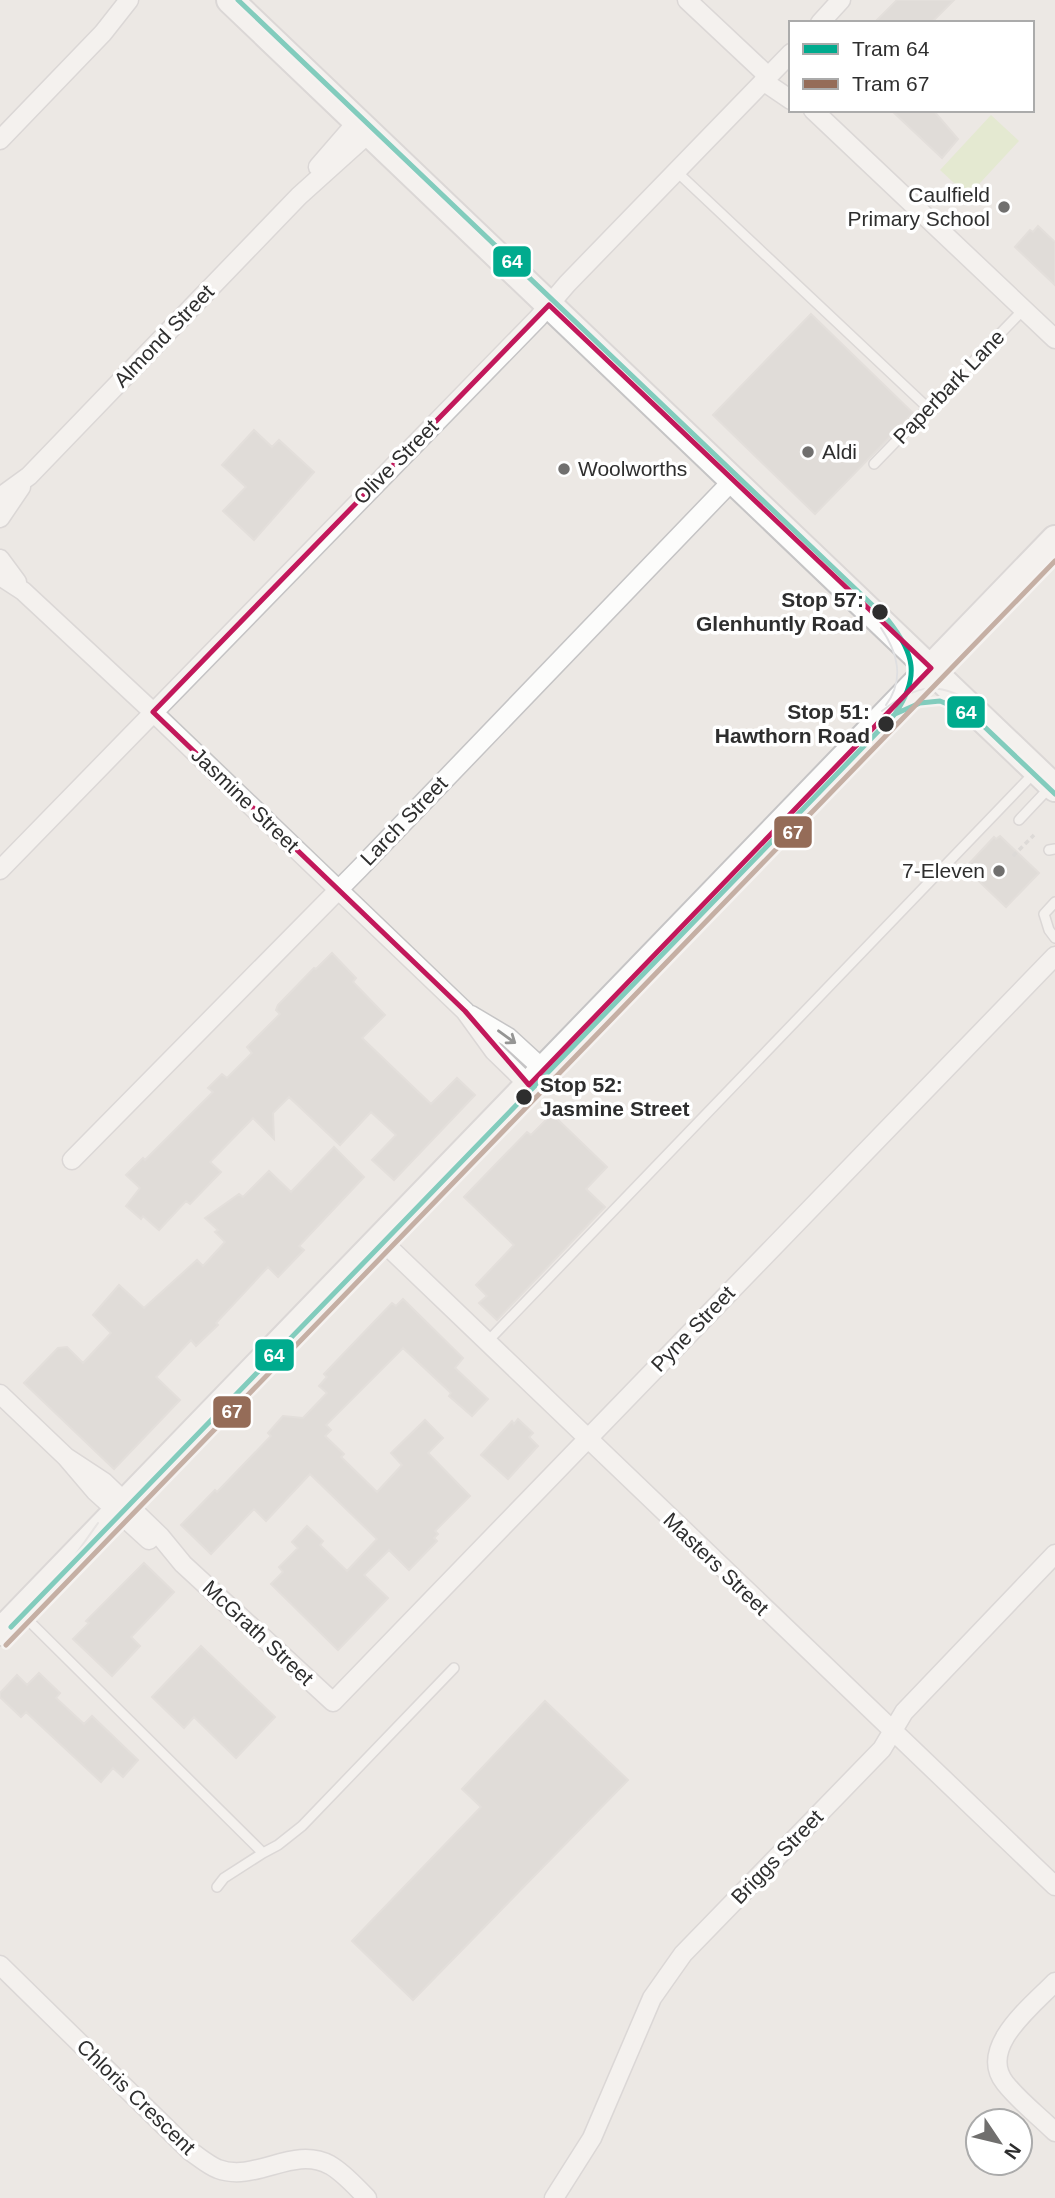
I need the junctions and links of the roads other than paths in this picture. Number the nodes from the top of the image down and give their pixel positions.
1 (129, 0) edge
2 (144, 0) edge
3 (230, 0) edge
4 (687, 0) edge
5 (841, 0) edge
6 (822, 21) edge
7 (103, 33) junction
8 (789, 55) edge
9 (768, 76) junction
10 (789, 86) edge
11 (789, 98) edge
12 (813, 112) edge
13 (363, 127) junction
14 (0, 140) edge
15 (676, 172) junction
16 (549, 305) junction
17 (1024, 309) junction
18 (1055, 339) edge
19 (928, 408) junction
20 (874, 464) dead end
21 (29, 476) junction
22 (733, 480) junction
23 (0, 497) edge
24 (0, 518) edge
25 (1055, 539) edge
26 (0, 559) edge
27 (0, 576) edge
28 (23, 591) junction
29 (931, 668) junction
30 (153, 712) junction
31 (1048, 781) edge
32 (1018, 820) dead end
33 (0, 870) edge
34 (337, 889) junction
35 (1055, 902) edge
36 (1055, 938) edge
37 (1055, 956) edge
38 (536, 1077) junction
39 (72, 1160) dead end
40 (380, 1239) junction
41 (486, 1342) junction
42 (0, 1394) edge
43 (587, 1439) junction
44 (121, 1507) junction
45 (1055, 1554) edge
46 (20, 1612) junction
47 (0, 1632) edge
48 (454, 1668) dead end
49 (333, 1702) joint
50 (892, 1732) junction
51 (263, 1853) junction
52 (1055, 1886) edge
53 (217, 1887) dead end
54 (0, 1965) edge
55 (1055, 1982) edge
56 (1055, 2132) edge
57 (367, 2198) edge
58 (554, 2198) edge

1 - 7 street
2 - 7 street
3 - 13 street
4 - 9 street
5 - 6 street
7 - 14 street
8 - 9 street, Olive Street
9 - 10 street
9 - 11 street
9 - 15 street, Olive Street
12 - 17 street
13 - 16 street
13 - 21 street, Almond Street
15 - 16 street, Olive Street
15 - 19 lane
16 - 22 street
16 - 30 street, Olive Street
17 - 18 street
17 - 19 lane, Paperbark Lane
19 - 20 lane, Paperbark Lane
21 - 23 street, Almond Street
21 - 24 street, Almond Street
22 - 29 street
22 - 34 street, Larch Street
25 - 29 street
26 - 28 street, Jasmine Street
27 - 28 street, Jasmine Street
28 - 30 street, Jasmine Street
29 - 31 street
29 - 38 street
30 - 33 street, Olive Street
30 - 34 street, Jasmine Street
31 - 32 lane
31 - 41 lane
34 - 38 street, Jasmine Street
34 - 39 street, Larch Street
35 - 36 lane
37 - 43 street, Pyne Street
38 - 40 street
40 - 41 street, Masters Street
40 - 44 street
41 - 43 street, Masters Street
42 - 44 street, McGrath Street
43 - 49 street, Pyne Street
43 - 50 street, Masters Street
44 - 46 street
44 - 49 street, McGrath Street
45 - 50 street, Briggs Street
46 - 47 street
46 - 51 lane
48 - 51 lane
50 - 52 street, Masters Street
50 - 58 street, Briggs Street
51 - 53 lane
54 - 57 street, Chloris Crescent
55 - 56 street

